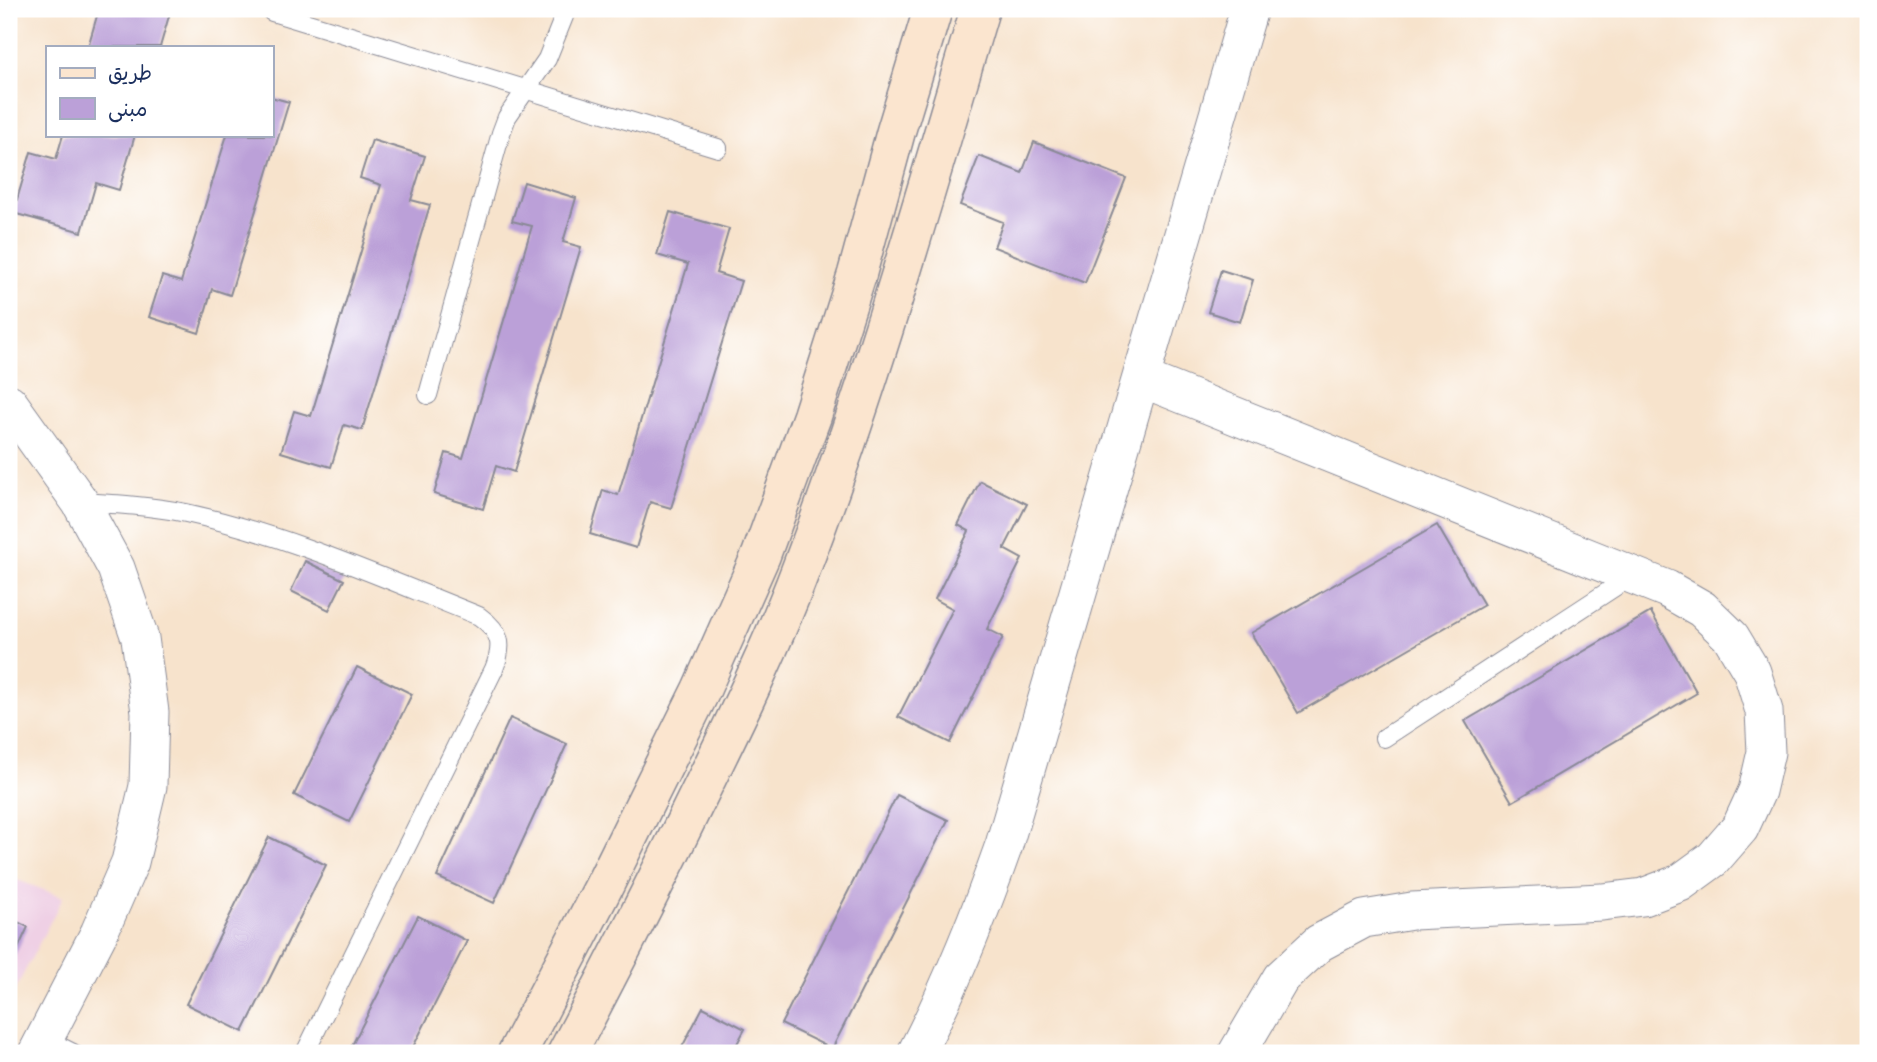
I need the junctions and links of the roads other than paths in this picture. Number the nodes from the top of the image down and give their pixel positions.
1 (567, 9) edge
2 (1249, 9) edge
3 (929, 10) edge
4 (272, 12) dead end
5 (977, 17) edge
6 (527, 90) junction
7 (718, 148) dead end
8 (1141, 378) junction
9 (428, 396) dead end
10 (9, 403) edge
11 (80, 502) junction
12 (1633, 575) junction
13 (1384, 738) dead end
14 (52, 1048) edge
15 (304, 1053) edge
16 (517, 1053) edge
17 (568, 1053) edge
18 (916, 1053) edge
19 (1237, 1053) edge

1 - 6 lane
2 - 8 street
3 - 5 street
3 - 16 main road
4 - 6 lane
5 - 17 main road
6 - 7 lane
6 - 9 lane
8 - 12 street
8 - 18 street
10 - 11 street
11 - 14 street
11 - 15 lane
12 - 13 lane
12 - 19 street

